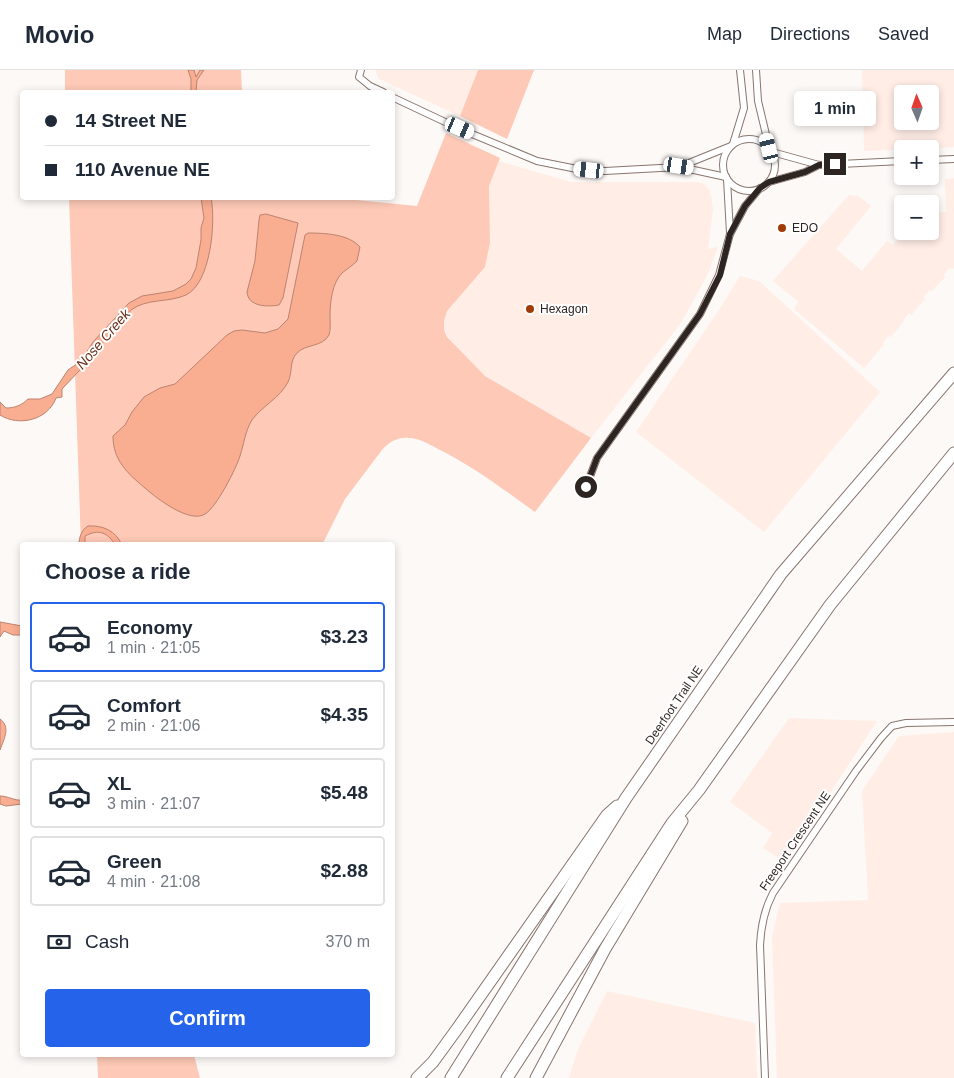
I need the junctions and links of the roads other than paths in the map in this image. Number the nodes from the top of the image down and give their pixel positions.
1 (361, 70) edge
2 (740, 70) edge
3 (756, 70) edge
4 (379, 90) edge
5 (395, 98) edge
6 (732, 145) junction
7 (771, 150) junction
8 (954, 159) edge
9 (939, 160) edge
10 (894, 161) edge
11 (819, 165) junction
12 (679, 166) junction
13 (727, 178) junction
14 (769, 182) junction
15 (760, 188) junction
16 (730, 234) junction
17 (954, 373) edge
18 (954, 453) edge
19 (586, 487) dead end
20 (954, 722) edge
21 (699, 790) junction
22 (626, 798) junction
23 (417, 1078) edge
24 (452, 1078) edge
25 (507, 1078) edge
26 (536, 1078) edge
27 (764, 1078) edge

1 - 4 street
2 - 6 street
3 - 7 street
5 - 12 street
6 - 7 street
6 - 12 street
6 - 13 street
7 - 11 street
7 - 14 street
8 - 9 street
10 - 11 street
11 - 14 street
12 - 13 street
13 - 15 street
13 - 16 street
14 - 15 street
15 - 16 street
16 - 19 street
17 - 22 highway, Deerfoot Trail NE
18 - 21 highway
20 - 27 street, Freeport Crescent NE
21 - 25 highway
21 - 26 highway
22 - 23 highway
22 - 24 highway, Deerfoot Trail NE

